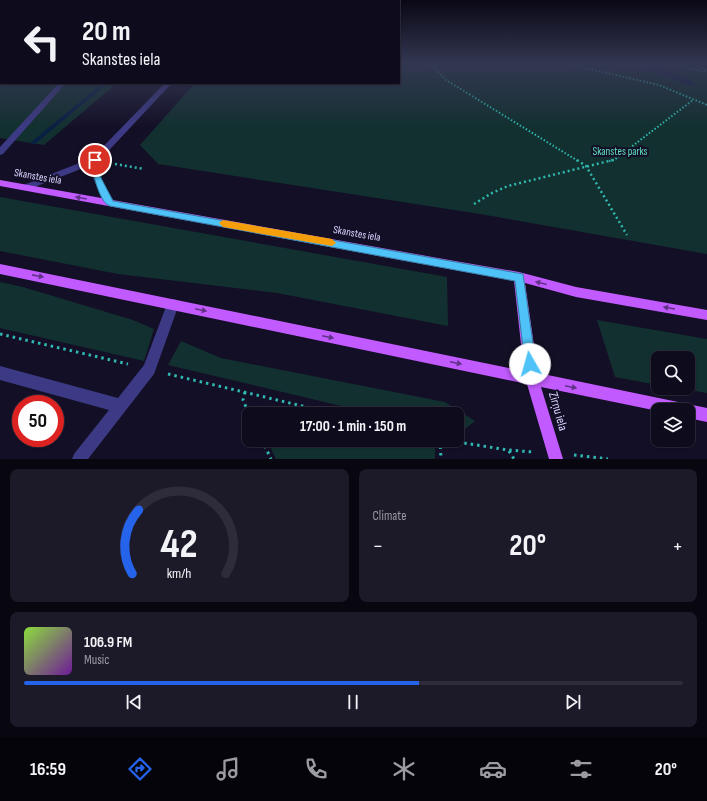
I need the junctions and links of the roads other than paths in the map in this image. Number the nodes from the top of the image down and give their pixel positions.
1 (61, 85) edge
2 (167, 85) edge
3 (0, 152) edge
4 (95, 160) junction
5 (0, 184) edge
6 (24, 188) junction
7 (110, 203) junction
8 (0, 269) edge
9 (519, 277) junction
10 (173, 304) junction
11 (707, 315) edge
12 (0, 373) edge
13 (532, 379) junction
14 (651, 403) edge
15 (121, 406) junction
16 (695, 412) edge
17 (707, 415) edge
18 (555, 456) edge
19 (80, 459) edge

1 - 3 street
2 - 4 street
4 - 6 street
4 - 7 street
5 - 6 main road, Skanstes iela
7 -> 6 main road, Skanstes iela
7 - 9 main road, Skanstes iela
8 -> 10 main road
11 -> 9 main road, Skanstes iela
9 - 13 main road, Zirņu iela
10 -> 13 main road
10 - 15 street
12 - 15 street
13 -> 14 main road
13 - 18 main road, Zirņu iela
15 - 19 street
16 - 17 main road

